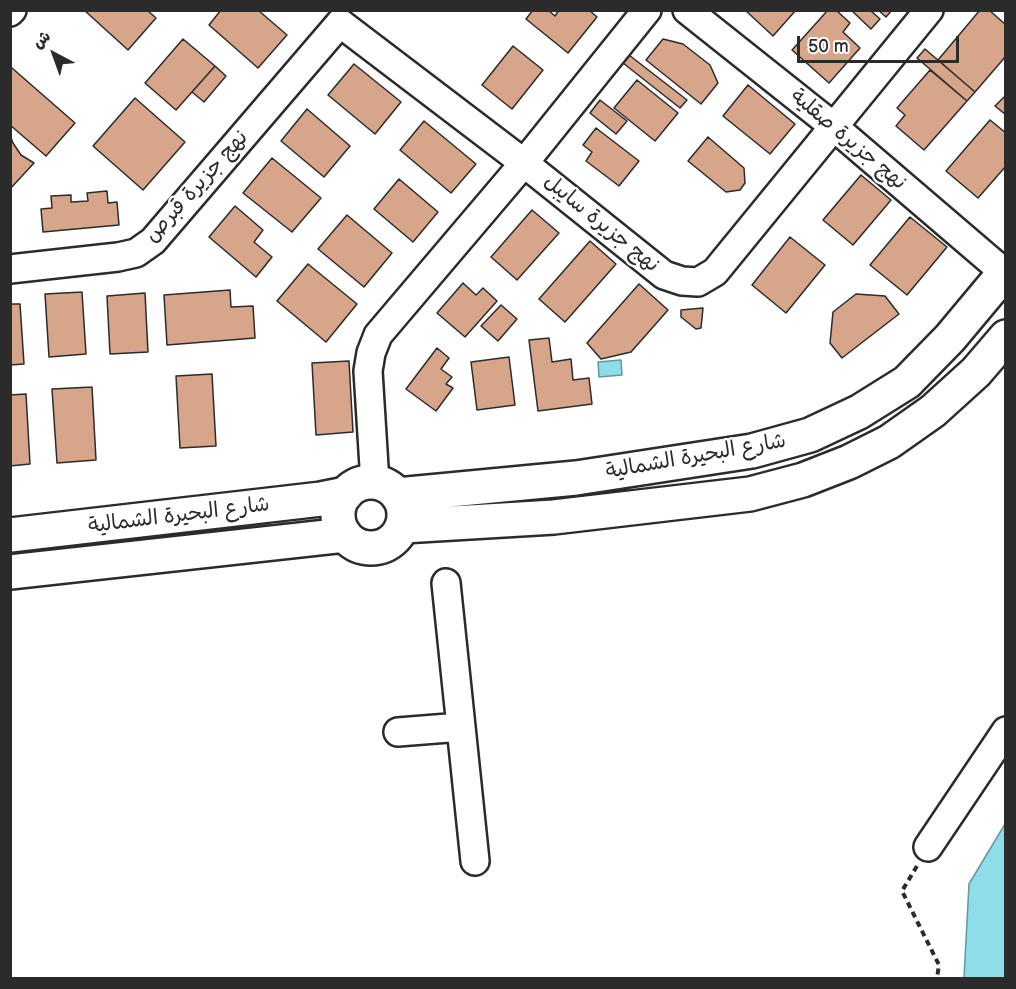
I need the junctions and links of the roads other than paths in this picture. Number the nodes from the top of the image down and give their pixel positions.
1 (647, 10) edge
2 (687, 10) edge
3 (929, 10) edge
4 (339, 17) edge
5 (833, 126) junction
6 (524, 163) junction
7 (10, 269) edge
8 (1005, 273) edge
9 (1005, 337) edge
10 (380, 499) junction
11 (10, 535) edge
12 (345, 535) junction
13 (10, 572) edge
14 (446, 583) dead end
15 (461, 727) junction
16 (1005, 731) edge
17 (398, 732) dead end
18 (928, 847) road end
19 (475, 861) dead end

1 - 6 street
2 - 5 street, نهج جزيرة صقلية
3 - 5 street, نهج جزيرة سايبل
4 - 6 street, نهج جزيرة سايبل
4 - 7 street, نهج جزيرة قبرص
5 - 6 street, نهج جزيرة سايبل
5 - 8 street, نهج جزيرة صقلية
6 - 10 street
8 - 10 main road, شارع البحيرة الشمالية
9 - 10 main road, شارع البحيرة الشمالية
10 - 11 main road, شارع البحيرة الشمالية
10 - 12 main road
10 - 12 main road
12 - 13 main road, شارع البحيرة الشمالية
14 - 15 street
15 - 17 street
15 - 19 street
16 - 18 street

